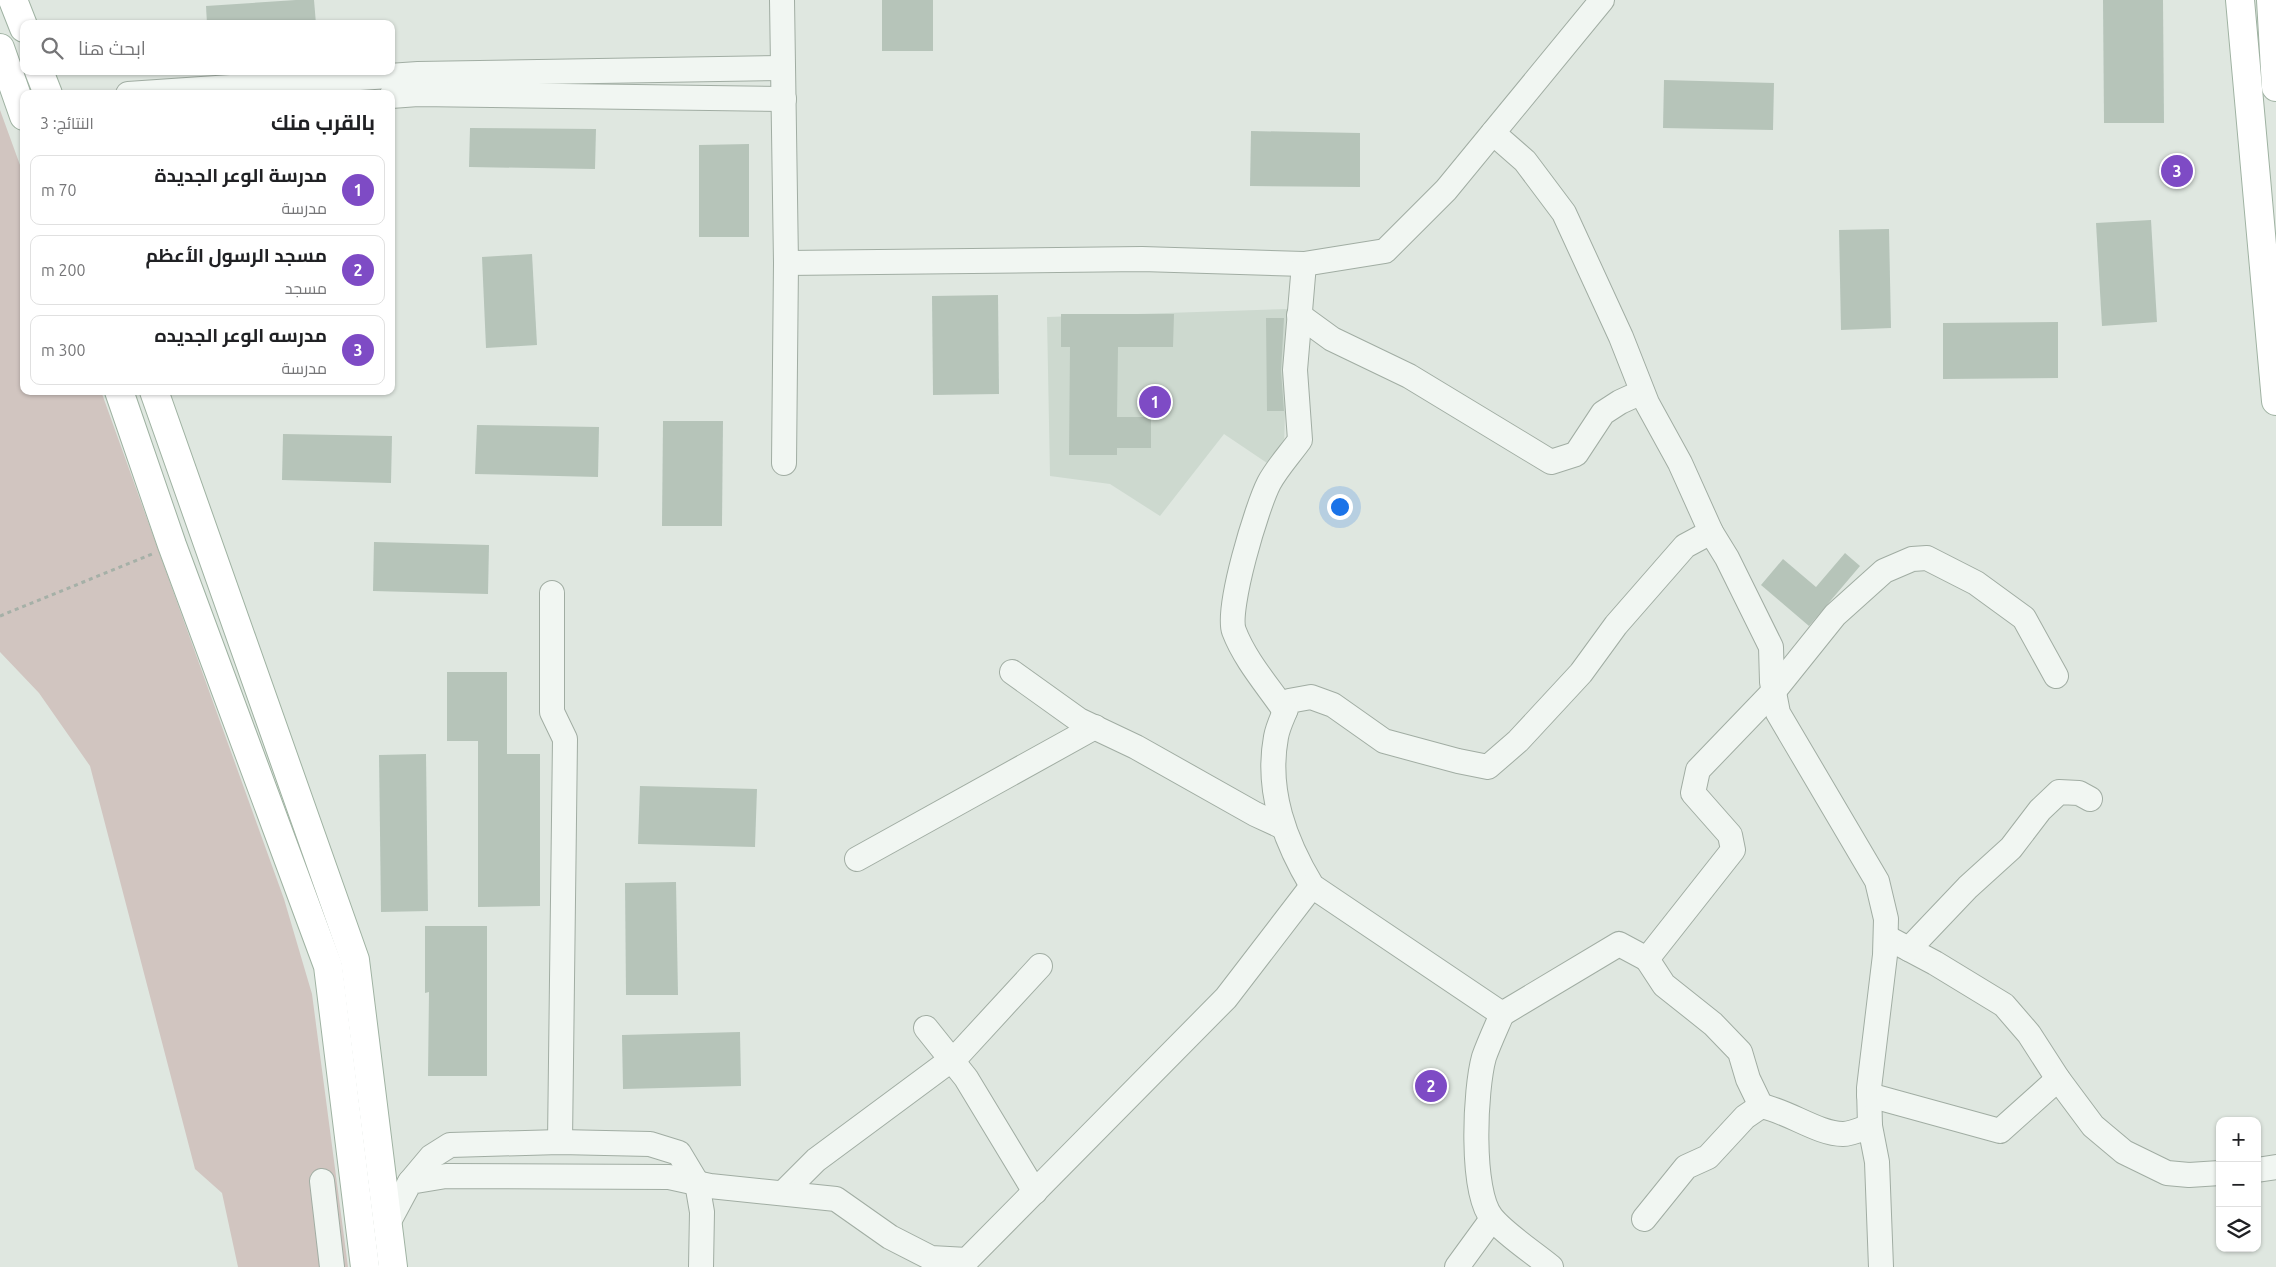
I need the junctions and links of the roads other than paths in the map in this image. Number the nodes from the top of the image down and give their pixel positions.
1 (14, 0) edge
2 (782, 0) edge
3 (1602, 0) edge
4 (2240, 0) edge
5 (2270, 0) edge
6 (21, 20) edge
7 (0, 48) edge
8 (783, 68) junction
9 (41, 75) edge
10 (2276, 87) edge
11 (47, 90) edge
12 (186, 90) edge
13 (395, 96) edge
14 (784, 99) junction
15 (20, 105) edge
16 (1493, 132) junction
17 (786, 262) junction
18 (1304, 264) junction
19 (1299, 315) junction
20 (1642, 392) junction
21 (120, 395) edge
22 (155, 395) edge
23 (2276, 401) edge
24 (784, 463) dead end
25 (1711, 532) junction
26 (552, 593) dead end
27 (1012, 672) dead end
28 (2056, 676) dead end
29 (1774, 691) junction
30 (1285, 711) junction
31 (1095, 727) junction
32 (2090, 799) dead end
33 (1283, 827) junction
34 (857, 859) dead end
35 (1312, 886) junction
36 (1886, 937) junction
37 (1909, 949) junction
38 (1647, 958) junction
39 (1040, 966) dead end
40 (1502, 1014) junction
41 (926, 1028) dead end
42 (950, 1061) junction
43 (2058, 1079) junction
44 (1869, 1095) junction
45 (1761, 1106) junction
46 (1870, 1126) junction
47 (560, 1142) junction
48 (2276, 1167) edge
49 (2261, 1169) edge
50 (2216, 1173) edge
51 (322, 1181) dead end
52 (410, 1182) junction
53 (697, 1183) junction
54 (784, 1192) junction
55 (1035, 1192) junction
56 (1492, 1219) junction
57 (1644, 1219) dead end
58 (388, 1223) junction
59 (964, 1263) edge
60 (332, 1267) edge
61 (365, 1267) edge
62 (393, 1267) edge
63 (701, 1267) edge
64 (1457, 1267) edge
65 (1551, 1267) edge
66 (1881, 1267) edge

1 - 6 main road
2 - 8 street
3 - 16 street
4 - 23 main road
5 - 10 main road
7 - 15 main road
8 - 12 street
8 - 14 street
9 - 11 main road
13 - 14 street
14 - 17 street
16 - 18 street
16 - 20 street
17 - 18 street
17 - 24 street
18 - 19 street
19 - 20 street
19 - 30 street
20 - 25 street
21 - 61 main road
22 - 58 main road
25 - 29 street
25 - 30 street
26 - 47 street
27 - 31 street
28 - 29 street
29 - 36 street
29 - 38 street
30 - 33 street
31 - 33 street
31 - 34 street
32 - 37 street
33 - 35 street
35 - 40 street
35 - 55 street
36 - 37 street
36 - 44 street
37 - 43 street
38 - 40 street
38 - 45 street
39 - 42 street
40 - 56 street
41 - 42 street
42 - 54 street
42 - 55 street
43 - 44 street
43 - 50 street
44 - 46 street
45 - 46 street
45 - 57 street
46 - 66 street
47 - 52 street
47 - 53 street
48 - 49 street
51 - 60 street
52 - 53 street
52 - 58 street
53 - 54 street
53 - 63 street
54 - 59 street
55 - 59 street
56 - 64 street
56 - 65 street
58 - 62 main road

